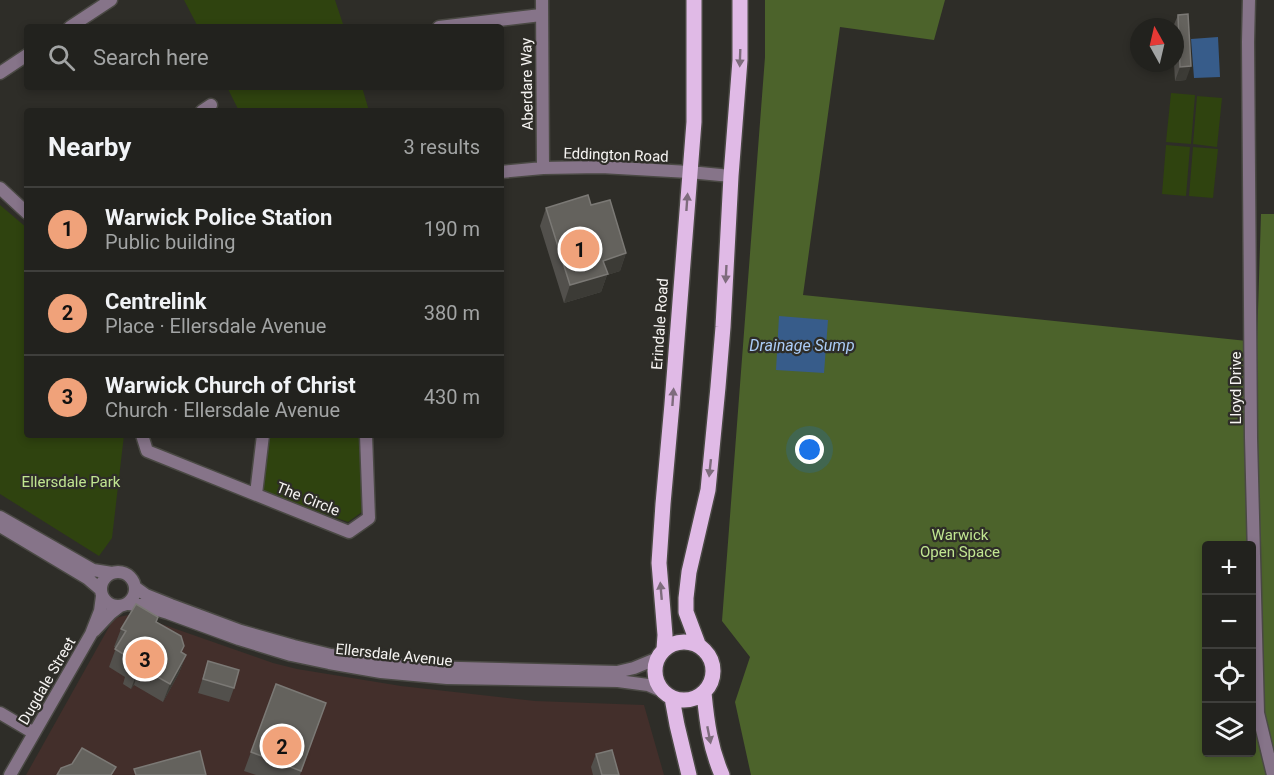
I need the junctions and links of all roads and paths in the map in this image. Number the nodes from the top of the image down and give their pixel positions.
1 (111, 0) edge
2 (542, 0) edge
3 (694, 0) edge
4 (740, 0) edge
5 (1249, 0) edge
6 (541, 15) junction
7 (75, 24) edge
8 (464, 24) edge
9 (24, 58) edge
10 (0, 73) edge
11 (543, 168) junction
12 (504, 172) edge
13 (689, 172) junction
14 (731, 176) junction
15 (0, 188) edge
16 (24, 210) edge
17 (143, 438) edge
18 (263, 438) edge
19 (366, 438) edge
20 (256, 494) junction
21 (0, 517) edge
22 (0, 526) edge
23 (112, 573) junction
24 (135, 587) junction
25 (102, 593) junction
26 (124, 605) junction
27 (92, 634) junction
28 (698, 644) junction
29 (661, 654) junction
30 (704, 693) junction
31 (668, 695) junction
32 (0, 713) edge
33 (34, 733) junction
34 (10, 775) edge
35 (689, 775) edge
36 (722, 775) edge
37 (1273, 775) edge

1 - 7 street
2 - 6 street, Aberdare Way
3 - 13 main road, Erindale Road
4 -> 14 main road
5 - 37 street, Lloyd Drive
6 - 8 street
6 - 11 street, Aberdare Way
9 - 10 street
11 - 12 street, Eddington Road
11 - 13 street, Eddington Road
13 - 14 street, Eddington Road
29 -> 13 main road, Erindale Road
14 -> 28 main road
15 - 16 street
17 - 20 street, The Circle
18 - 20 street, The Circle
19 - 20 street, The Circle
21 - 23 street, Ellersdale Avenue
22 - 25 street, Ellersdale Avenue
23 - 24 street, Ellersdale Avenue
23 - 25 street
24 - 26 street
24 - 29 street, Ellersdale Avenue
25 - 26 street, Ellersdale Avenue
25 - 27 street, Dugdale Street
26 - 27 street, Dugdale Street
26 - 31 street, Ellersdale Avenue
27 - 33 street, Dugdale Street
28 - 29 main road
28 - 30 main road
29 - 31 main road, Erindale Road
30 - 31 main road
30 -> 36 main road
31 - 35 main road, Erindale Road
32 - 33 street
33 - 34 street, Dugdale Street

